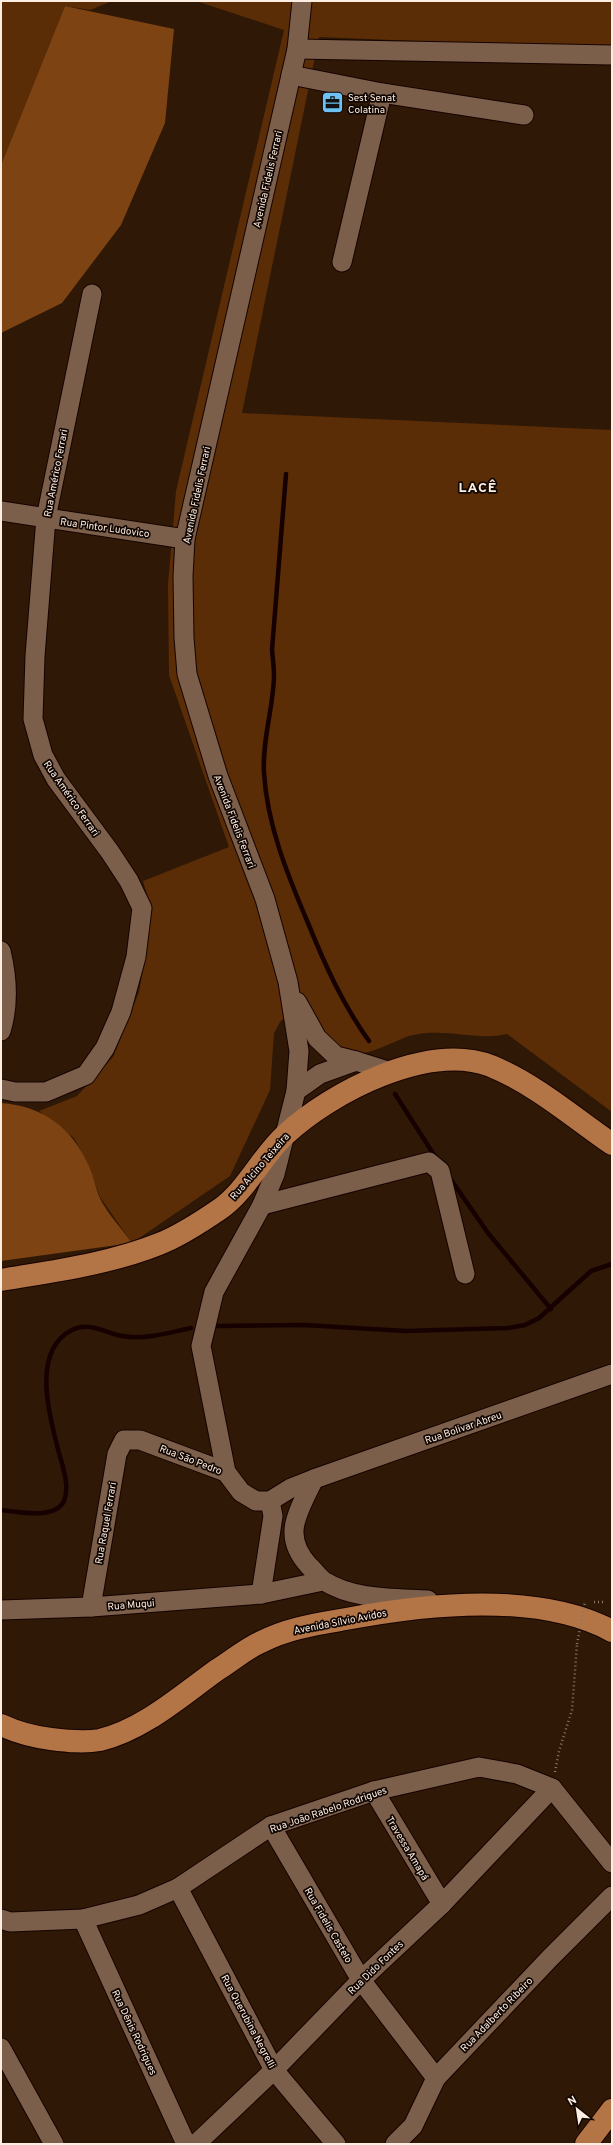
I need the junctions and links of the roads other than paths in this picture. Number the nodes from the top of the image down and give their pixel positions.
1 (302, 1) edge
2 (297, 49) junction
3 (612, 55) edge
4 (291, 75) junction
5 (382, 93) junction
6 (524, 114) dead end
7 (342, 262) dead end
8 (92, 294) dead end
9 (1, 511) edge
10 (46, 518) junction
11 (185, 539) junction
12 (1, 951) edge
13 (288, 982) junction
14 (1, 1031) edge
15 (356, 1061) junction
16 (391, 1072) junction
17 (1, 1089) edge
18 (296, 1091) junction
19 (284, 1136) junction
20 (612, 1144) edge
21 (262, 1205) junction
22 (465, 1274) dead end
23 (1, 1280) edge
24 (612, 1374) edge
25 (124, 1440) joint
26 (226, 1472) junction
27 (314, 1479) junction
28 (271, 1508) junction
29 (294, 1532) junction
30 (323, 1581) junction
31 (261, 1594) junction
32 (477, 1604) junction
33 (90, 1607) junction
34 (1, 1610) edge
35 (612, 1631) edge
36 (1, 1725) edge
37 (552, 1788) junction
38 (374, 1791) junction
39 (271, 1826) junction
40 (612, 1863) edge
41 (178, 1888) junction
42 (612, 1896) edge
43 (442, 1904) junction
44 (1, 1919) edge
45 (83, 1919) junction
46 (361, 1980) junction
47 (1, 2048) edge
48 (274, 2070) junction
49 (436, 2078) junction
50 (612, 2110) edge
51 (54, 2144) edge
52 (186, 2144) edge
53 (196, 2144) edge
54 (336, 2144) edge
55 (395, 2144) edge
56 (586, 2144) edge

1 - 2 street, Avenida Fidelis Ferrari
2 - 3 street
2 - 4 street, Avenida Fidelis Ferrari
4 - 5 street
4 - 11 street, Avenida Fidelis Ferrari
5 - 6 street
5 - 7 street
8 - 10 street, Rua Américo Ferrari
9 - 10 street, Rua Pintor Ludovico
10 - 11 street, Rua Pintor Ludovico
10 - 17 street, Rua Américo Ferrari
11 - 13 street, Avenida Fidelis Ferrari
12 - 14 street
13 - 15 street, Avenida Fidelis Ferrari
13 - 18 street, Avenida Fidelis Ferrari
15 - 16 street, Avenida Fidelis Ferrari
15 - 18 street
16 - 19 main road, Rua Alcino Teixeira
16 - 20 main road, Rua Alcino Teixeira
18 - 19 street, Avenida Fidelis Ferrari
19 - 21 street, Avenida Fidelis Ferrari
19 - 23 main road, Rua Alcino Teixeira
21 - 22 street
21 - 26 street, Avenida Fidelis Ferrari
24 - 27 street, Rua Bolivar Abreu
25 - 26 street, Rua São Pedro
25 - 33 street, Rua Raquel Ferrari
26 - 28 street, Rua São Pedro
27 - 28 street
27 - 29 street
28 - 29 street, Rua São Pedro
28 - 31 street
29 - 30 street
30 - 31 street, Rua Muqui
30 - 32 street
31 - 33 street, Rua Muqui
32 - 35 main road, Avenida Sílvio Avidos
32 - 36 main road, Avenida Sílvio Avidos
33 - 34 street, Rua Muqui
37 - 38 street, Rua João Rabelo Rodrigues
37 - 40 street, Rua João Rabelo Rodrigues
37 - 43 street, Rua Dido Fontes
38 - 39 street, Rua João Rabelo Rodrigues
38 - 43 street, Travessa Amapá
39 - 41 street, Rua João Rabelo Rodrigues
39 - 46 street, Rua Fidelis Castelo
41 - 45 street, Rua João Rabelo Rodrigues
41 - 48 street, Rua Querubina Negrelli
42 - 49 street, Rua Adalberto Ribeiro
43 - 46 street, Rua Dido Fontes
44 - 45 street, Rua João Rabelo Rodrigues
45 - 52 street, Rua Dênis Rodrigues
46 - 48 street, Rua Dido Fontes
46 - 49 street, Rua Fidelis Castelo
47 - 51 street
48 - 53 street, Rua Dido Fontes
48 - 54 street, Rua Querubina Negrelli
49 - 55 street, Rua Adalberto Ribeiro
50 - 56 main road

